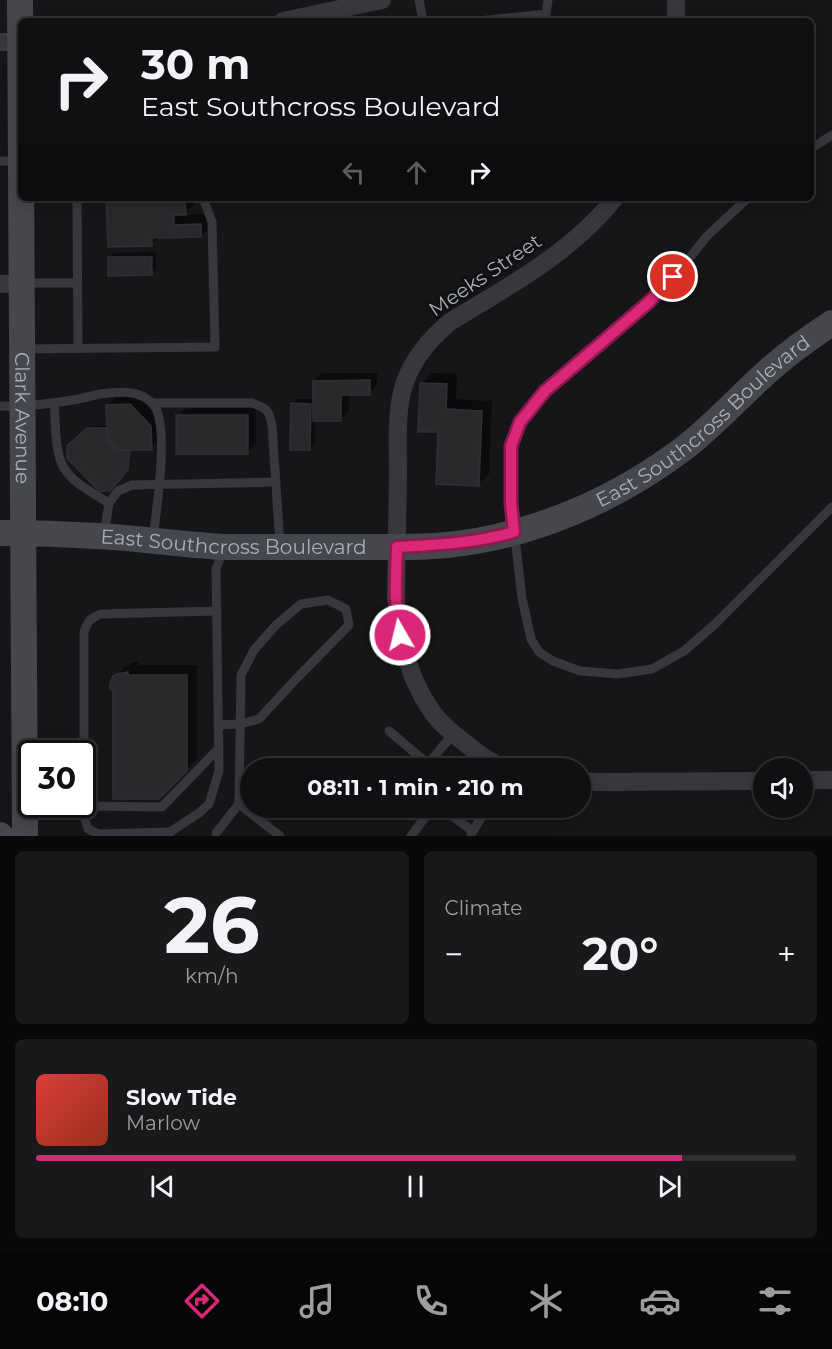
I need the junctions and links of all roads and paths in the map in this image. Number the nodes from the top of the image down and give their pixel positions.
1 (20, 0) edge
2 (382, 0) edge
3 (419, 0) edge
4 (548, 0) edge
5 (676, 0) edge
6 (546, 17) edge
7 (20, 18) edge
8 (297, 18) edge
9 (422, 18) edge
10 (529, 18) edge
11 (676, 18) edge
12 (0, 42) edge
13 (18, 42) edge
14 (832, 135) edge
15 (814, 147) edge
16 (0, 161) edge
17 (18, 161) edge
18 (18, 195) edge
19 (77, 201) edge
20 (204, 201) edge
21 (613, 201) edge
22 (745, 201) edge
23 (77, 283) junction
24 (10, 284) edge
25 (832, 323) edge
26 (21, 349) junction
27 (78, 349) junction
28 (54, 403) junction
29 (153, 404) junction
30 (11, 406) edge
31 (276, 482) junction
32 (159, 484) junction
33 (109, 502) junction
34 (832, 507) edge
35 (514, 532) junction
36 (11, 533) edge
37 (104, 537) junction
38 (153, 540) junction
39 (225, 547) junction
40 (280, 547) junction
41 (397, 547) junction
42 (217, 611) junction
43 (240, 724) junction
44 (218, 725) junction
45 (389, 732) dead end
46 (453, 734) junction
47 (27, 740) edge
48 (83, 740) edge
49 (219, 748) junction
50 (421, 758) edge
51 (436, 758) edge
52 (485, 758) edge
53 (813, 780) edge
54 (832, 780) edge
55 (753, 781) edge
56 (591, 782) edge
57 (239, 804) junction
58 (96, 806) edge
59 (25, 818) edge
60 (85, 818) edge
61 (425, 818) edge
62 (453, 818) edge
63 (481, 818) edge
64 (167, 834) edge
65 (471, 834) edge
66 (215, 835) edge
67 (24, 836) edge
68 (280, 836) edge
69 (411, 836) edge

1 - 7 main road, Clark Avenue
2 - 8 street
3 - 9 lane
4 - 6 lane
5 - 11 street
6 - 10 lane
12 - 13 street
14 - 15 lane
16 - 17 lane
18 - 24 main road, Clark Avenue
19 - 23 lane
20 - 27 lane
21 - 41 street, Meeks Street
22 - 35 lane
23 - 24 lane
23 - 27 lane
24 - 26 main road, Clark Avenue
25 - 35 main road, East Southcross Boulevard
26 - 27 lane
26 - 30 main road, Clark Avenue
28 - 29 lane
28 - 30 lane
28 - 33 lane
29 - 31 lane
29 - 32 lane
30 - 36 main road, Clark Avenue
31 - 32 lane
31 - 40 lane
32 - 33 lane
32 - 38 lane
33 - 37 lane
34 - 35 lane
35 - 41 main road, East Southcross Boulevard
36 - 37 main road, East Southcross Boulevard
36 - 47 main road, Clark Avenue
37 - 38 main road, East Southcross Boulevard
38 - 39 main road, East Southcross Boulevard
39 - 40 main road, East Southcross Boulevard
39 - 42 lane
40 - 41 main road, East Southcross Boulevard
41 - 46 street, Meeks Street
42 - 44 lane
42 - 48 lane
43 - 43 lane
43 - 44 lane
43 - 57 lane
44 - 49 lane
45 - 50 lane
46 - 51 lane
46 - 52 street, Meeks Street
49 - 58 lane
49 - 64 lane
53 - 54 street
55 - 56 street
57 - 66 lane
57 - 68 lane
59 - 67 main road, Clark Avenue
60 - 64 lane
61 - 69 lane
62 - 65 lane
63 - 65 lane

